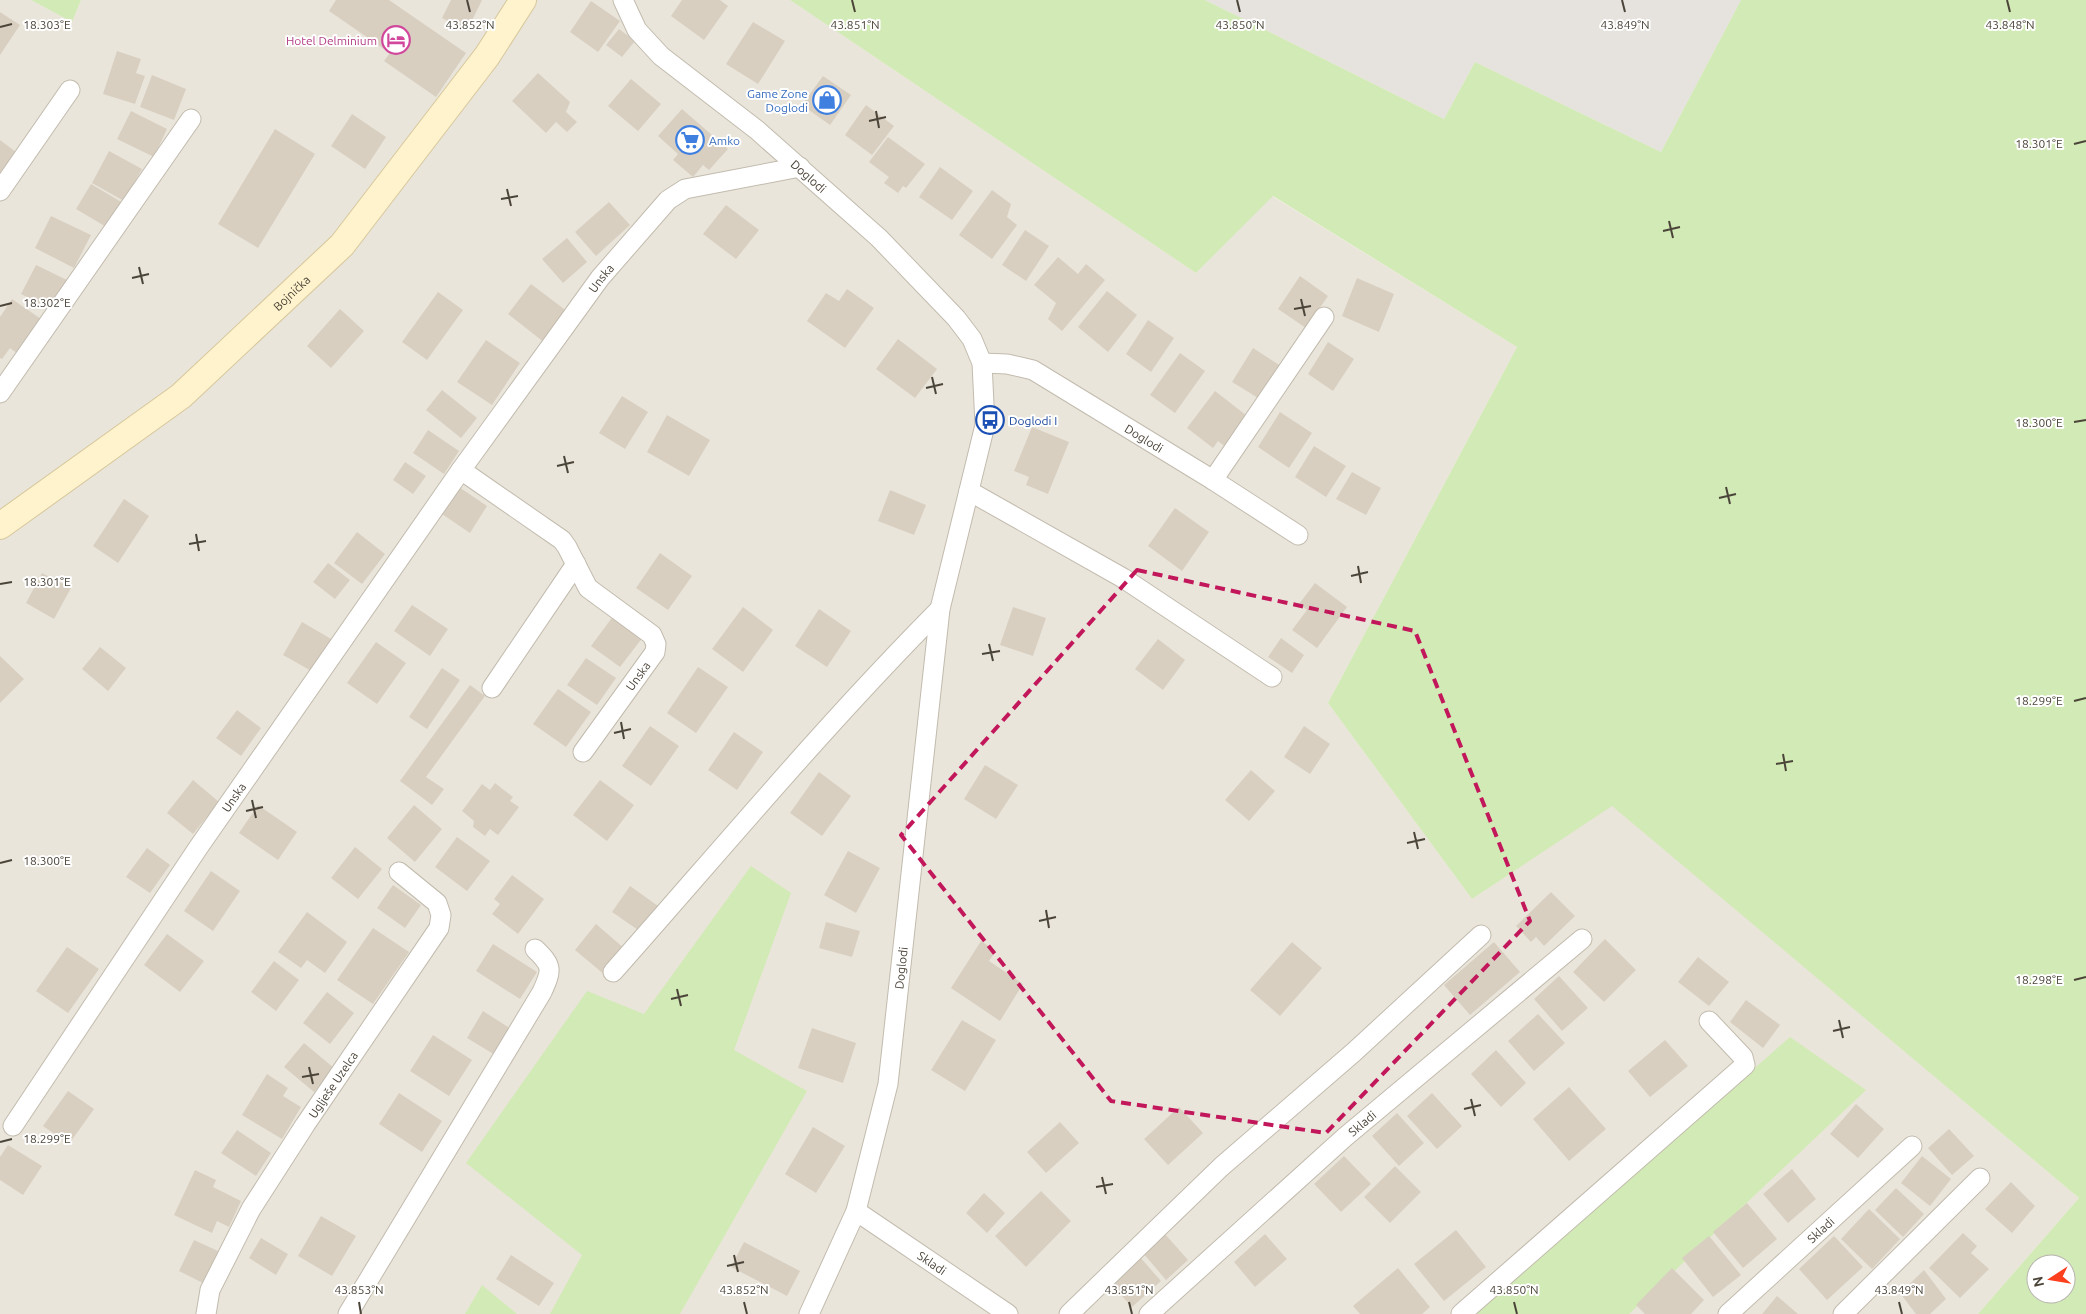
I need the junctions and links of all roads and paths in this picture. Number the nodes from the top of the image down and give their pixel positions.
1 (523, 0) edge
2 (623, 0) edge
3 (70, 90) dead end
4 (191, 119) dead end
5 (800, 167) junction
6 (0, 191) edge
7 (1324, 317) dead end
8 (982, 363) junction
9 (0, 393) edge
10 (461, 470) junction
11 (1213, 480) junction
12 (970, 491) junction
13 (4, 517) edge
14 (1298, 535) dead end
15 (576, 564) junction
16 (940, 609) junction
17 (1272, 677) dead end
18 (492, 688) dead end
19 (583, 752) dead end
20 (399, 872) dead end
21 (1481, 935) dead end
22 (1582, 939) dead end
23 (534, 949) dead end
24 (613, 972) dead end
25 (1709, 1021) dead end
26 (13, 1126) dead end
27 (1912, 1146) dead end
28 (1980, 1178) dead end
29 (856, 1211) junction
30 (206, 1314) edge
31 (348, 1314) edge
32 (808, 1314) edge
33 (1008, 1314) edge
34 (1070, 1314) edge
35 (1149, 1314) edge
36 (1462, 1314) edge
37 (1728, 1314) edge
38 (1843, 1314) edge

1 - 13 main road, Bojnička
2 - 5 street, Doglodi
3 - 6 street
4 - 9 street
5 - 8 street, Doglodi
5 - 10 street, Unska
7 - 11 street
8 - 11 street, Doglodi
8 - 12 street, Doglodi
10 - 15 street, Unska
10 - 26 street, Unska
11 - 14 street, Doglodi
12 - 16 street, Doglodi
12 - 17 street
15 - 18 street
15 - 19 street, Unska
16 - 24 street
16 - 29 street, Doglodi
20 - 30 street, Uglješe Uzelca
21 - 34 street
22 - 35 street, Skladi
23 - 31 street
25 - 36 street
27 - 37 street, Skladi
28 - 38 street
29 - 32 street, Doglodi
29 - 33 street, Skladi

